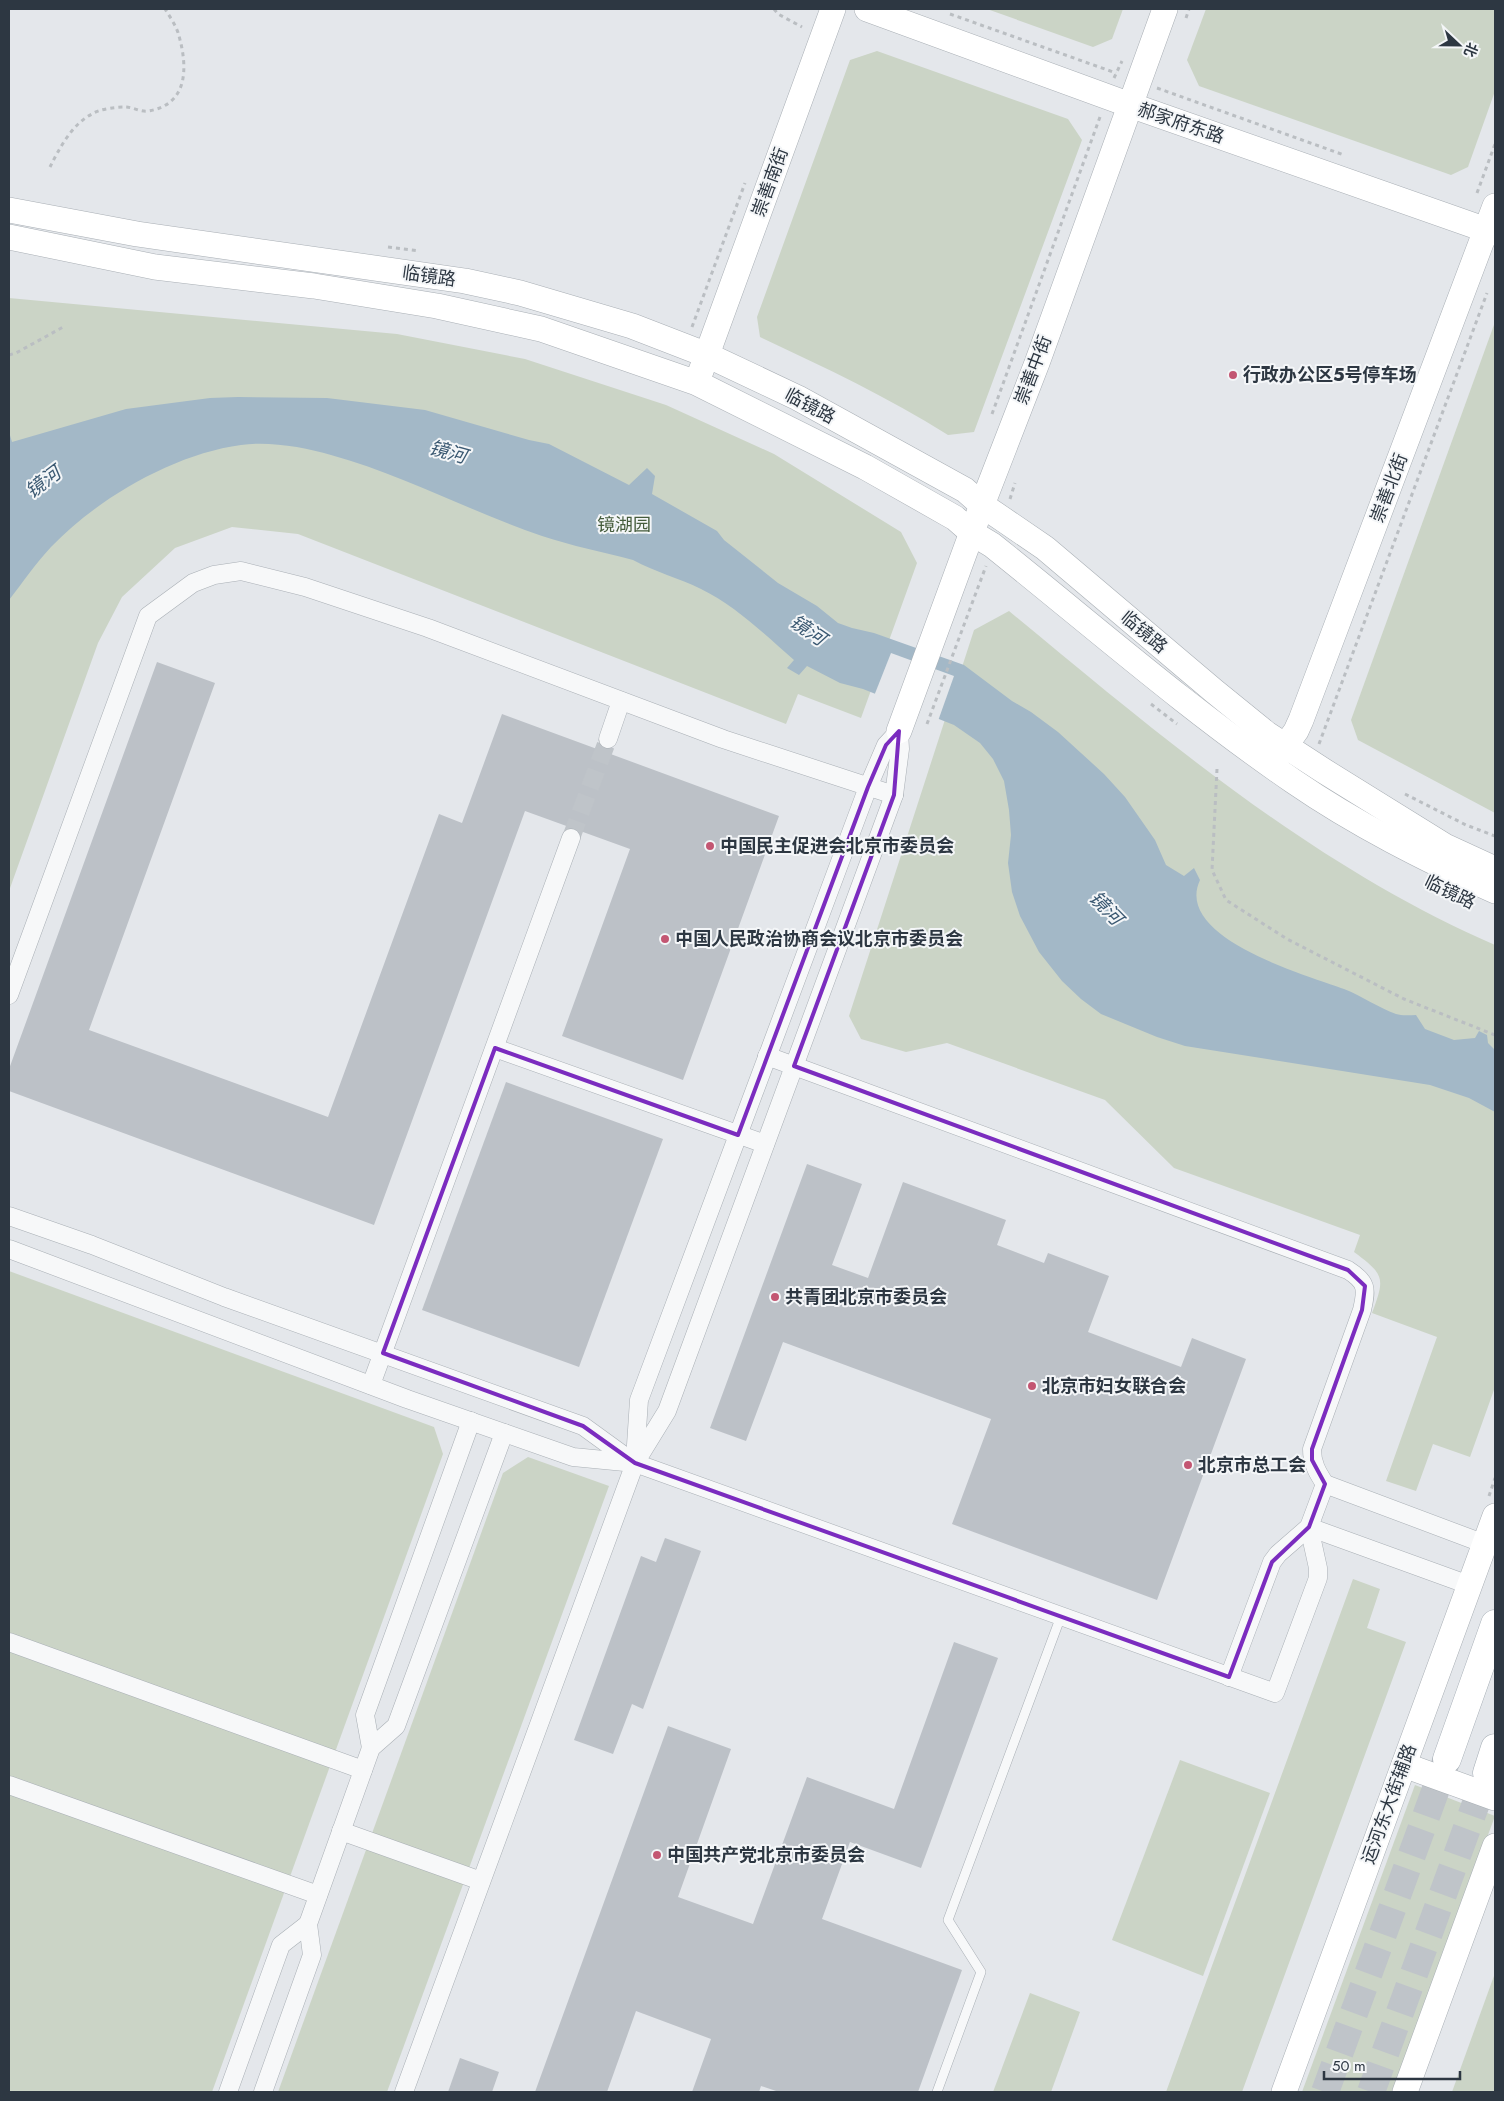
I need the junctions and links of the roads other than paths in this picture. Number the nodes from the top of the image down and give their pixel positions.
1 (833, 9) edge
2 (867, 9) edge
3 (1165, 9) edge
4 (1118, 100) junction
5 (1495, 206) edge
6 (9, 210) edge
7 (1491, 232) edge
8 (9, 237) edge
9 (707, 355) junction
10 (697, 383) junction
11 (982, 505) junction
12 (969, 541) junction
13 (621, 701) junction
14 (899, 731) junction
15 (608, 738) tunnel mouth
16 (1278, 756) junction
17 (868, 787) junction
18 (894, 795) junction
19 (571, 838) tunnel mouth
20 (1495, 869) edge
21 (1495, 892) edge
22 (9, 995) edge
23 (495, 1048) junction
24 (767, 1056) junction
25 (794, 1066) junction
26 (738, 1135) junction
27 (765, 1144) junction
28 (9, 1216) edge
29 (9, 1250) edge
30 (383, 1353) junction
31 (371, 1385) junction
32 (472, 1421) junction
33 (504, 1433) junction
34 (635, 1463) junction
35 (1324, 1484) junction
36 (1495, 1516) edge
37 (1309, 1527) junction
38 (1485, 1544) junction
39 (1470, 1585) junction
40 (1061, 1616) junction
41 (1495, 1624) edge
42 (9, 1642) edge
43 (1229, 1677) junction
44 (371, 1748) junction
45 (1447, 1759) tunnel mouth
46 (1404, 1765) junction
47 (363, 1770) junction
48 (1492, 1773) edge
49 (9, 1785) edge
50 (341, 1831) junction
51 (1495, 1846) edge
52 (481, 1881) junction
53 (318, 1896) junction
54 (308, 1924) junction
55 (228, 2092) edge
56 (263, 2092) edge
57 (404, 2092) edge
58 (936, 2092) edge
59 (1284, 2092) edge
60 (1405, 2092) edge

1 - 9 street, 崇善南街
2 - 4 street, 郝家府东路
3 - 4 street, 崇善中街
4 - 7 street, 郝家府东路
4 - 11 street, 崇善中街
5 - 7 street, 崇善北街
6 - 9 street, 临镜路
7 - 16 street, 崇善北街
8 - 10 street, 临镜路
9 - 10 street, 崇善南街
9 - 11 street, 临镜路
10 - 12 street, 临镜路
11 - 12 street, 崇善中街
11 - 16 street, 临镜路
12 - 14 street, 崇善中街
12 - 16 street, 临镜路
13 - 15 street
13 - 17 street
13 - 22 street
14 - 17 street
14 - 18 street
16 - 20 street, 临镜路
16 - 21 street, 临镜路
17 - 18 street
17 - 24 street
18 - 25 street
19 - 23 street
23 - 26 street
23 - 30 street
24 - 25 street
24 - 26 street
25 - 27 street
25 - 35 street
26 - 27 street
26 - 34 street
27 - 34 street
28 - 30 street
29 - 31 street
30 - 31 street
30 - 34 street
31 - 32 street
32 - 33 street
32 - 44 street
33 - 34 street
33 - 44 street
34 - 40 street
34 - 52 street
35 - 37 street
35 - 38 street
36 - 38 street, 运河东大街辅路
37 - 39 street
37 - 43 street
37 - 43 street
38 - 39 street, 运河东大街辅路
39 - 46 street, 运河东大街辅路
40 - 43 street
40 - 58 lane
41 - 45 main road
42 - 47 street
44 - 47 street
46 - 48 street
46 - 59 street, 运河东大街辅路
47 - 50 street
49 - 53 street
50 - 52 street
50 - 53 street
51 - 60 street
52 - 57 street
53 - 54 street
54 - 55 street
54 - 56 street

